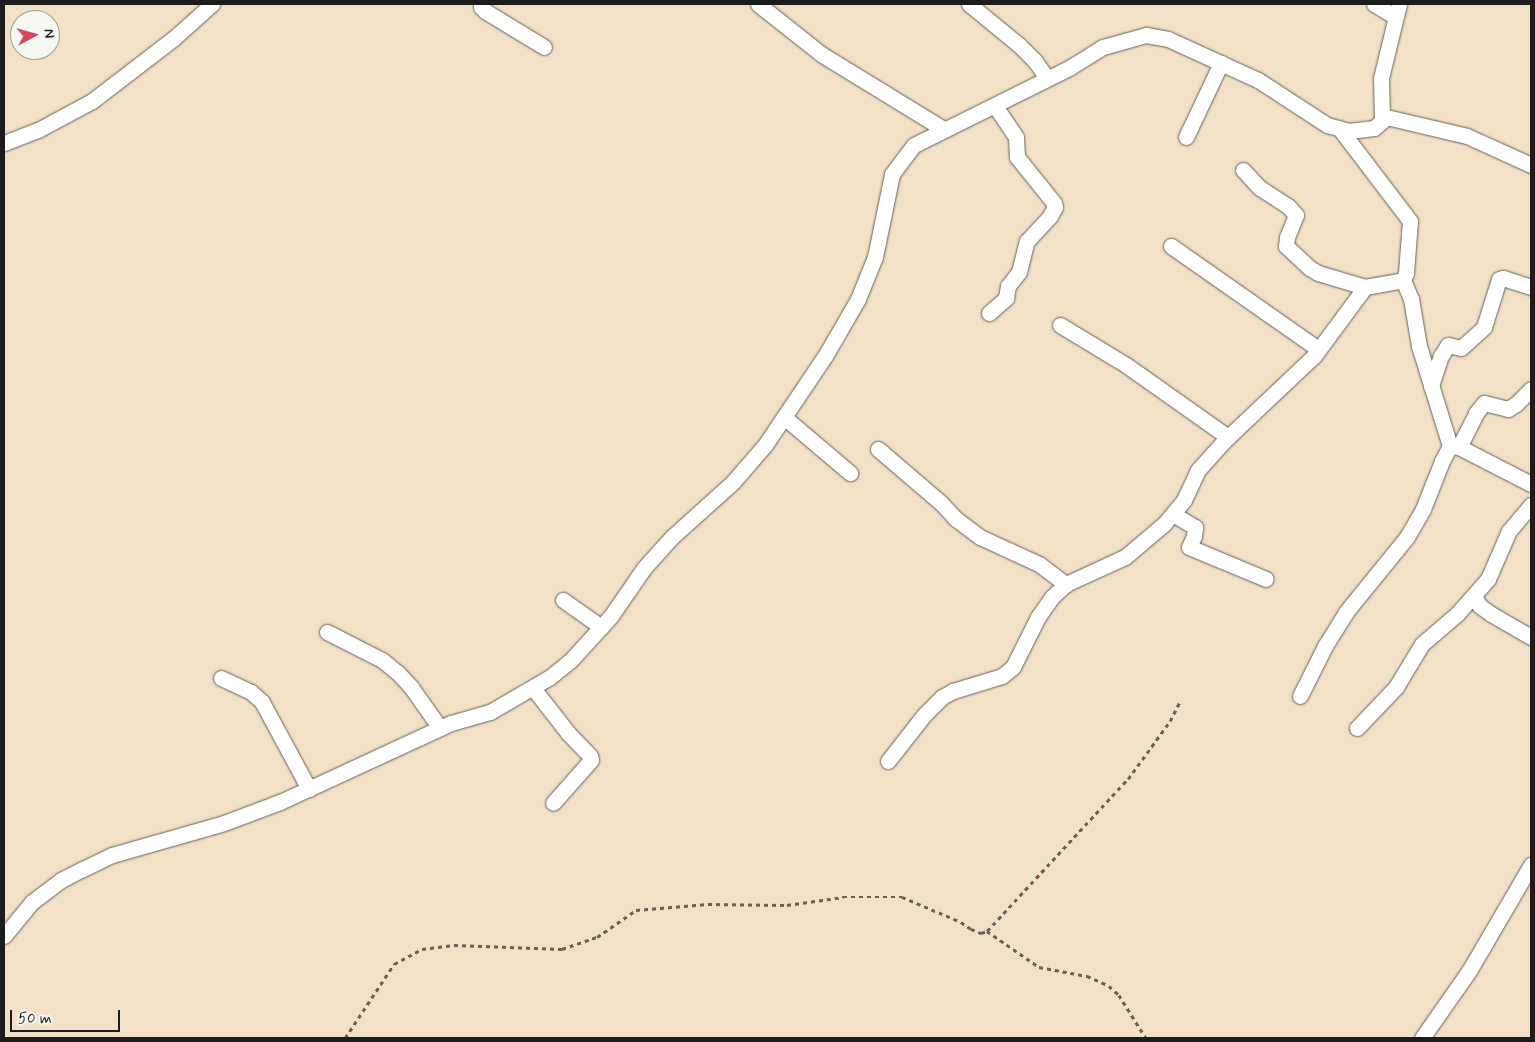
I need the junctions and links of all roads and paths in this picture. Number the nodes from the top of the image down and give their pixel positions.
1 (212, 4) edge
2 (482, 4) edge
3 (758, 4) edge
4 (969, 4) edge
5 (1374, 4) edge
6 (1396, 10) edge
7 (544, 47) dead end
8 (1221, 63) junction
9 (1047, 78) junction
10 (995, 106) junction
11 (1382, 116) junction
12 (1340, 129) junction
13 (945, 130) junction
14 (1186, 138) dead end
15 (4, 144) edge
16 (1531, 165) edge
17 (1243, 170) dead end
18 (1171, 246) dead end
19 (1403, 280) junction
20 (1365, 287) junction
21 (1531, 287) edge
22 (989, 313) dead end
23 (1060, 325) dead end
24 (1318, 349) junction
25 (1431, 386) junction
26 (1531, 388) edge
27 (784, 417) junction
28 (1228, 437) junction
29 (1455, 446) junction
30 (878, 448) dead end
31 (850, 473) dead end
32 (1531, 484) edge
33 (1531, 505) edge
34 (1173, 514) junction
35 (1266, 579) dead end
36 (1066, 584) junction
37 (1474, 596) junction
38 (563, 600) dead end
39 (601, 627) junction
40 (327, 632) dead end
41 (1531, 637) edge
42 (221, 678) dead end
43 (533, 688) junction
44 (1300, 696) dead end
45 (1180, 701) dead end
46 (440, 728) junction
47 (1357, 728) dead end
48 (888, 761) dead end
49 (309, 789) junction
50 (553, 803) dead end
51 (1531, 865) edge
52 (987, 931) junction
53 (4, 936) edge
54 (345, 1038) edge
55 (1146, 1038) edge
56 (1422, 1038) edge

1 - 15 street
2 - 7 street
3 - 13 street
4 - 9 street
5 - 6 street
6 - 11 street
8 - 9 street
8 - 12 street
8 - 14 street
9 - 10 street
10 - 13 street
10 - 22 street
11 - 12 street
11 - 16 street
12 - 19 street
13 - 27 street
17 - 20 street
18 - 24 street
19 - 20 street
19 - 25 street
20 - 24 street
21 - 25 street
23 - 28 street
24 - 28 street
25 - 29 street
26 - 29 street
27 - 31 street
27 - 39 street
28 - 34 street
29 - 32 street
29 - 44 street
30 - 36 street
33 - 37 street
34 - 35 street
34 - 36 street
36 - 48 street
37 - 41 street
37 - 47 street
38 - 39 street
39 - 43 street
40 - 46 street
42 - 49 street
43 - 46 street
43 - 50 street
45 - 52 path
46 - 49 street
49 - 53 street
51 - 56 street
52 - 54 path
52 - 55 path

